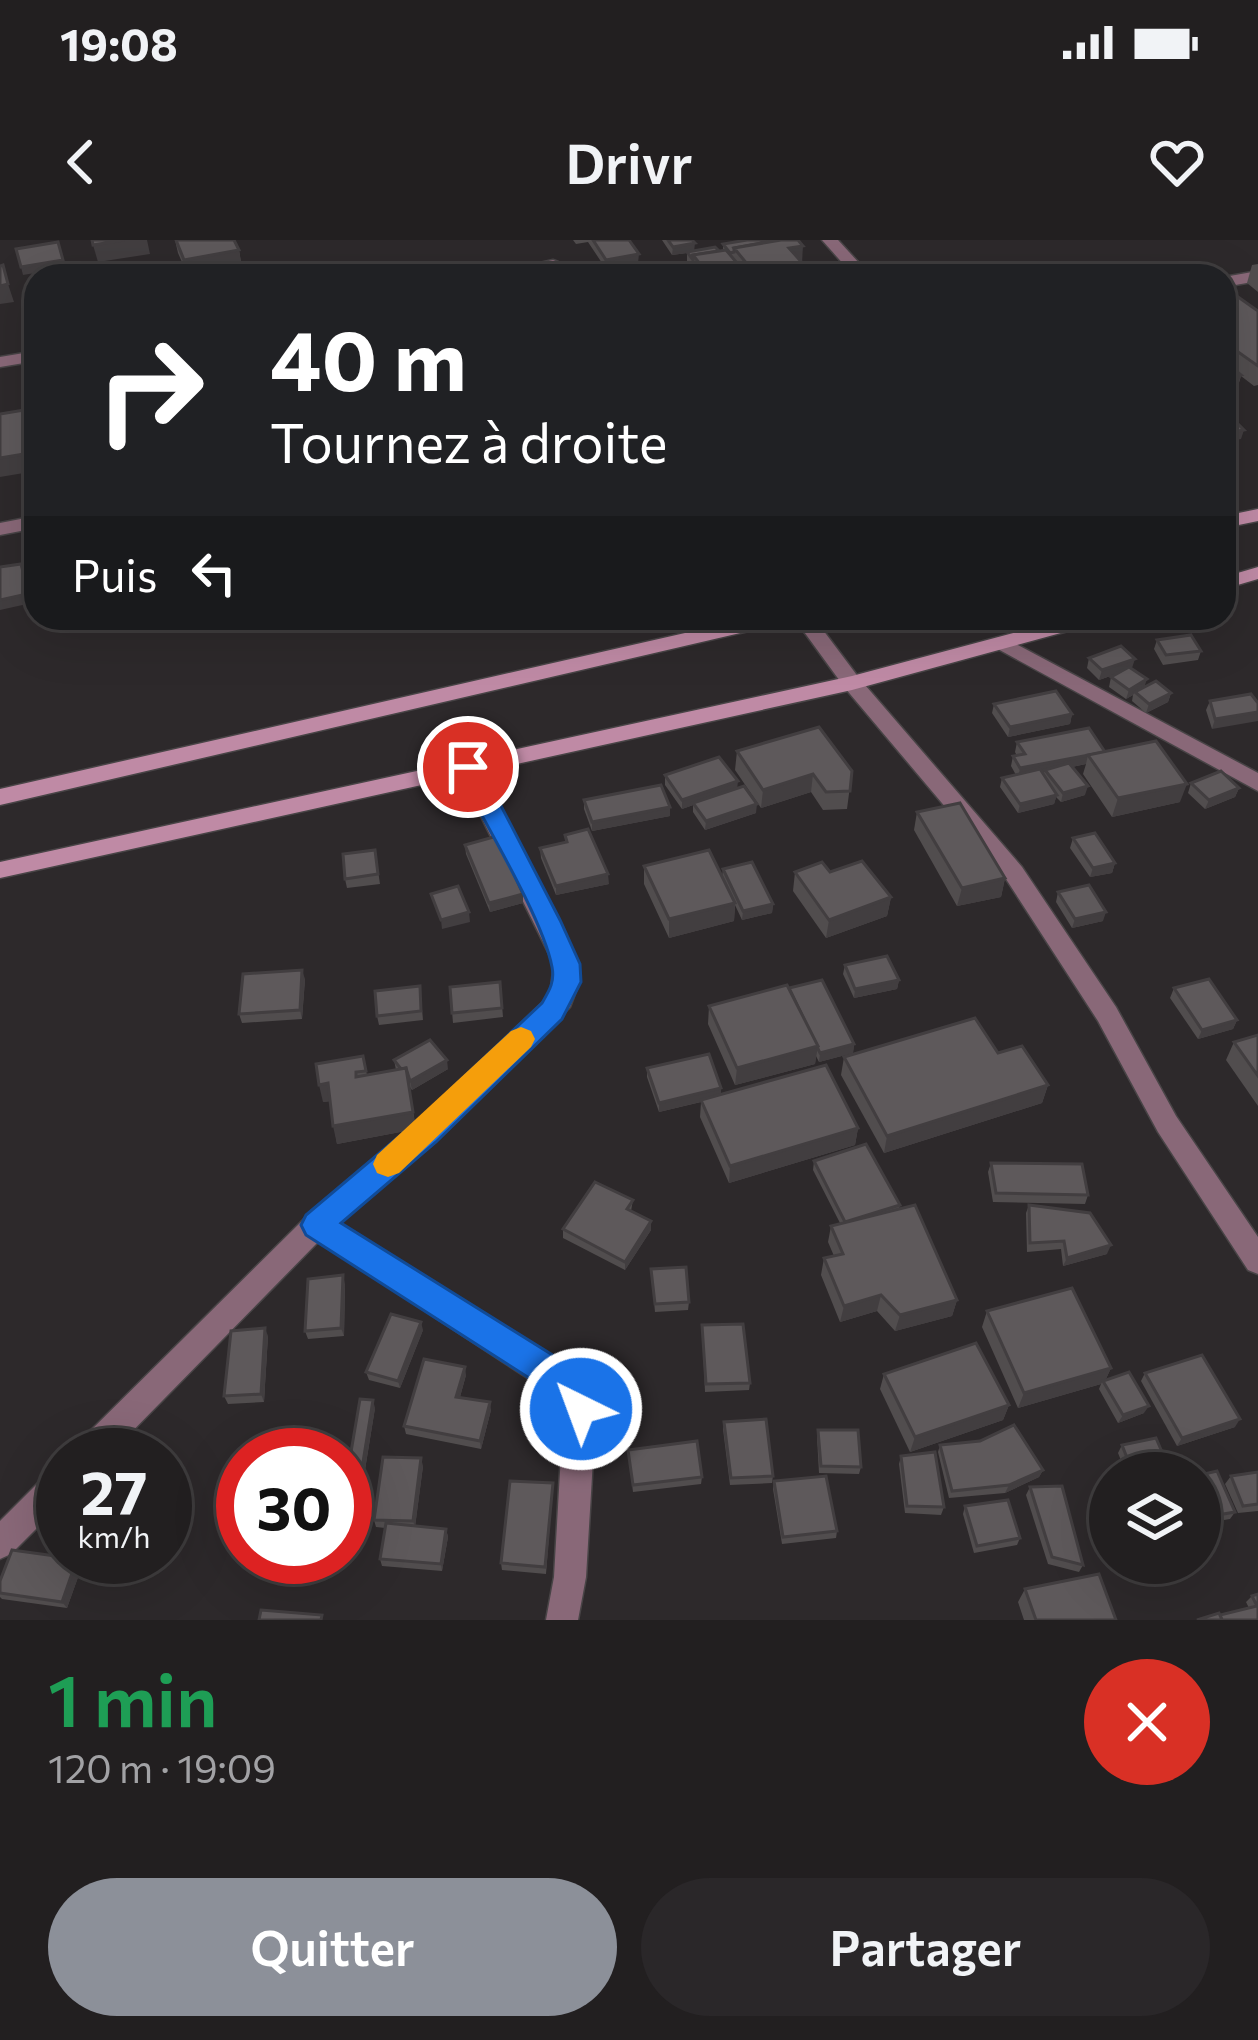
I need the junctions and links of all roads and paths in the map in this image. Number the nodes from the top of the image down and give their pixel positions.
1 (830, 240) edge
2 (852, 264) edge
3 (726, 630) edge
4 (813, 630) edge
5 (1050, 630) edge
6 (1003, 643) junction
7 (852, 683) junction
8 (468, 767) junction
9 (1253, 776) edge
10 (0, 796) edge
11 (0, 870) edge
12 (317, 1225) junction
13 (1258, 1261) edge
14 (115, 1428) edge
15 (36, 1507) edge
16 (0, 1544) edge
17 (562, 1620) edge

1 - 2 street
3 - 10 main road
4 - 7 street
5 - 6 main road
6 - 7 main road
6 - 9 street
7 - 8 main road
7 - 13 street
8 - 11 main road
8 - 12 street
12 - 14 street
12 - 17 street
15 - 16 street

